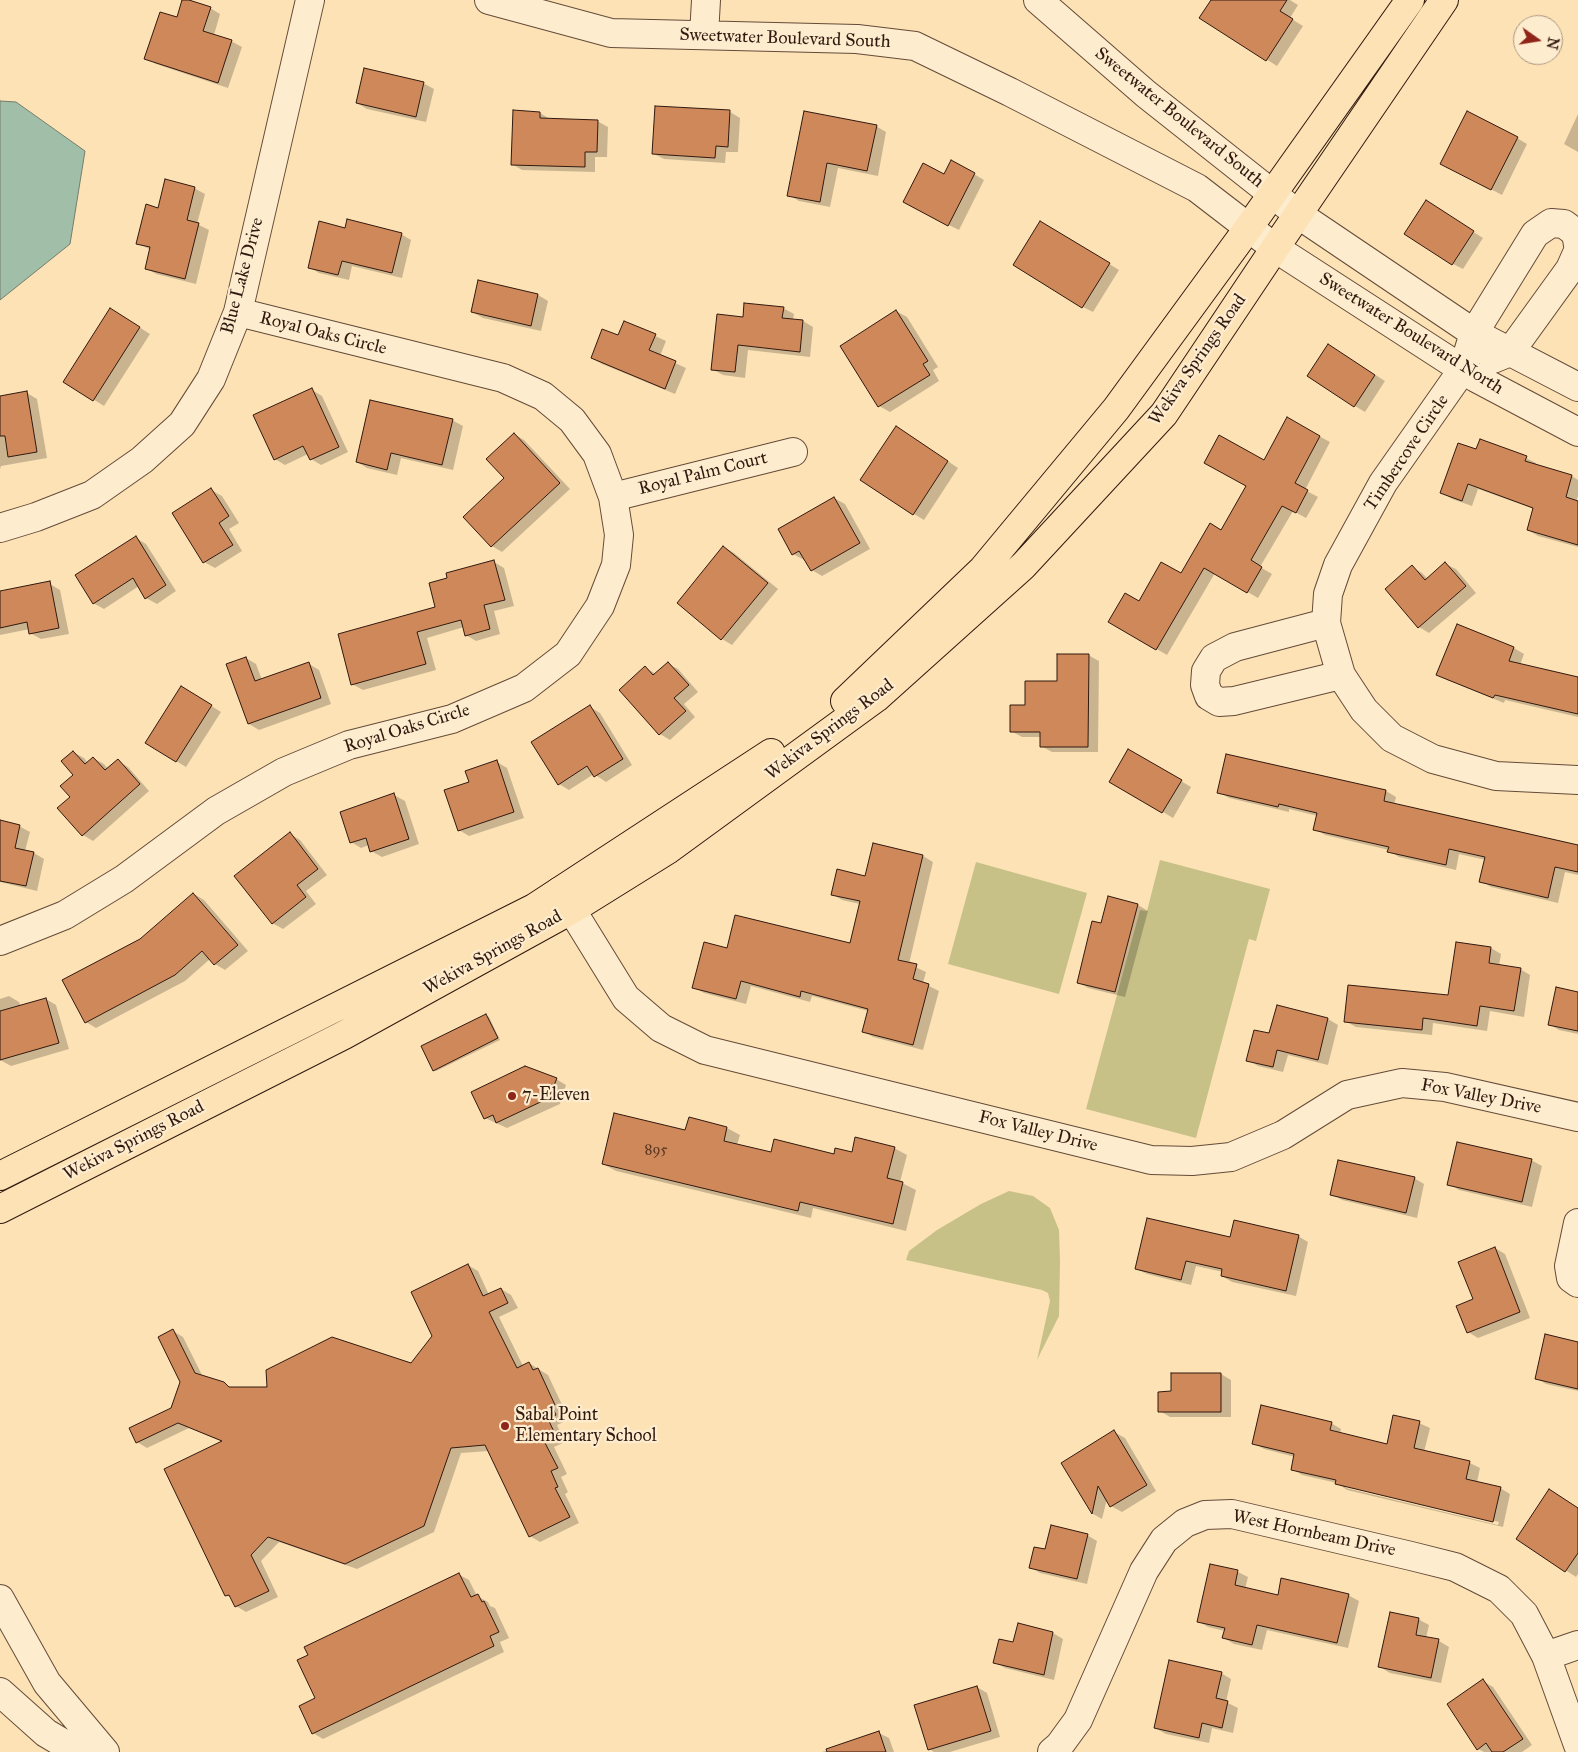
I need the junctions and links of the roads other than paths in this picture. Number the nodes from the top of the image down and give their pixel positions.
1 (310, 0) edge
2 (488, 0) edge
3 (706, 0) edge
4 (1038, 0) edge
5 (1410, 0) edge
6 (1444, 0) edge
7 (704, 35) junction
8 (1273, 194) junction
9 (1299, 215) junction
10 (1250, 227) junction
11 (1578, 245) edge
12 (1275, 248) junction
13 (1578, 250) edge
14 (238, 312) junction
15 (1474, 332) junction
16 (1510, 352) junction
17 (1463, 369) junction
18 (1578, 387) edge
19 (1578, 432) edge
20 (793, 452) dead end
21 (613, 497) junction
22 (0, 528) edge
23 (1326, 623) junction
24 (1341, 675) junction
25 (1578, 780) edge
26 (566, 900) junction
27 (0, 941) edge
28 (1578, 1117) edge
29 (0, 1176) edge
30 (0, 1210) edge
31 (1578, 1222) edge
32 (1578, 1283) edge
33 (0, 1599) edge
34 (1578, 1645) edge
35 (1546, 1656) junction
36 (0, 1692) edge
37 (1570, 1699) edge
38 (1578, 1745) edge
39 (78, 1752) edge
40 (105, 1752) edge
41 (1052, 1752) edge

1 - 14 street, Blue Lake Drive
2 - 7 street, Sweetwater Boulevard South
3 - 7 street
4 - 8 street, Sweetwater Boulevard South
5 - 8 main road, Wekiva Springs Road
6 - 9 main road, Wekiva Springs Road
7 - 10 street, Sweetwater Boulevard South
8 - 9 street, Sweetwater Boulevard South
8 - 10 main road, Wekiva Springs Road
9 - 12 main road, Wekiva Springs Road
9 - 15 street, Sweetwater Boulevard North
10 - 12 street, Sweetwater Boulevard North
10 - 26 main road, Wekiva Springs Road
11 - 15 street, Timbercove Circle
12 - 17 street, Sweetwater Boulevard North
12 - 26 main road, Wekiva Springs Road
13 - 16 street
14 - 21 street, Royal Oaks Circle
14 - 22 street, Blue Lake Drive
15 - 16 street, Sweetwater Boulevard North
15 - 17 street, Timbercove Circle
16 - 17 street
16 - 18 street, Sweetwater Boulevard North
17 - 19 street, Sweetwater Boulevard North
17 - 23 street, Timbercove Circle
20 - 21 street, Royal Palm Court
21 - 27 street, Royal Oaks Circle
23 - 24 street, Timbercove Circle
23 - 24 street
24 - 25 street, Timbercove Circle
26 - 28 street, Fox Valley Drive
26 - 29 main road, Wekiva Springs Road
26 - 30 main road, Wekiva Springs Road
31 - 32 street
33 - 40 street
34 - 35 street
35 - 37 street, West Hornbeam Drive
35 - 41 street, West Hornbeam Drive
36 - 39 street
37 - 38 street, West Hornbeam Drive

